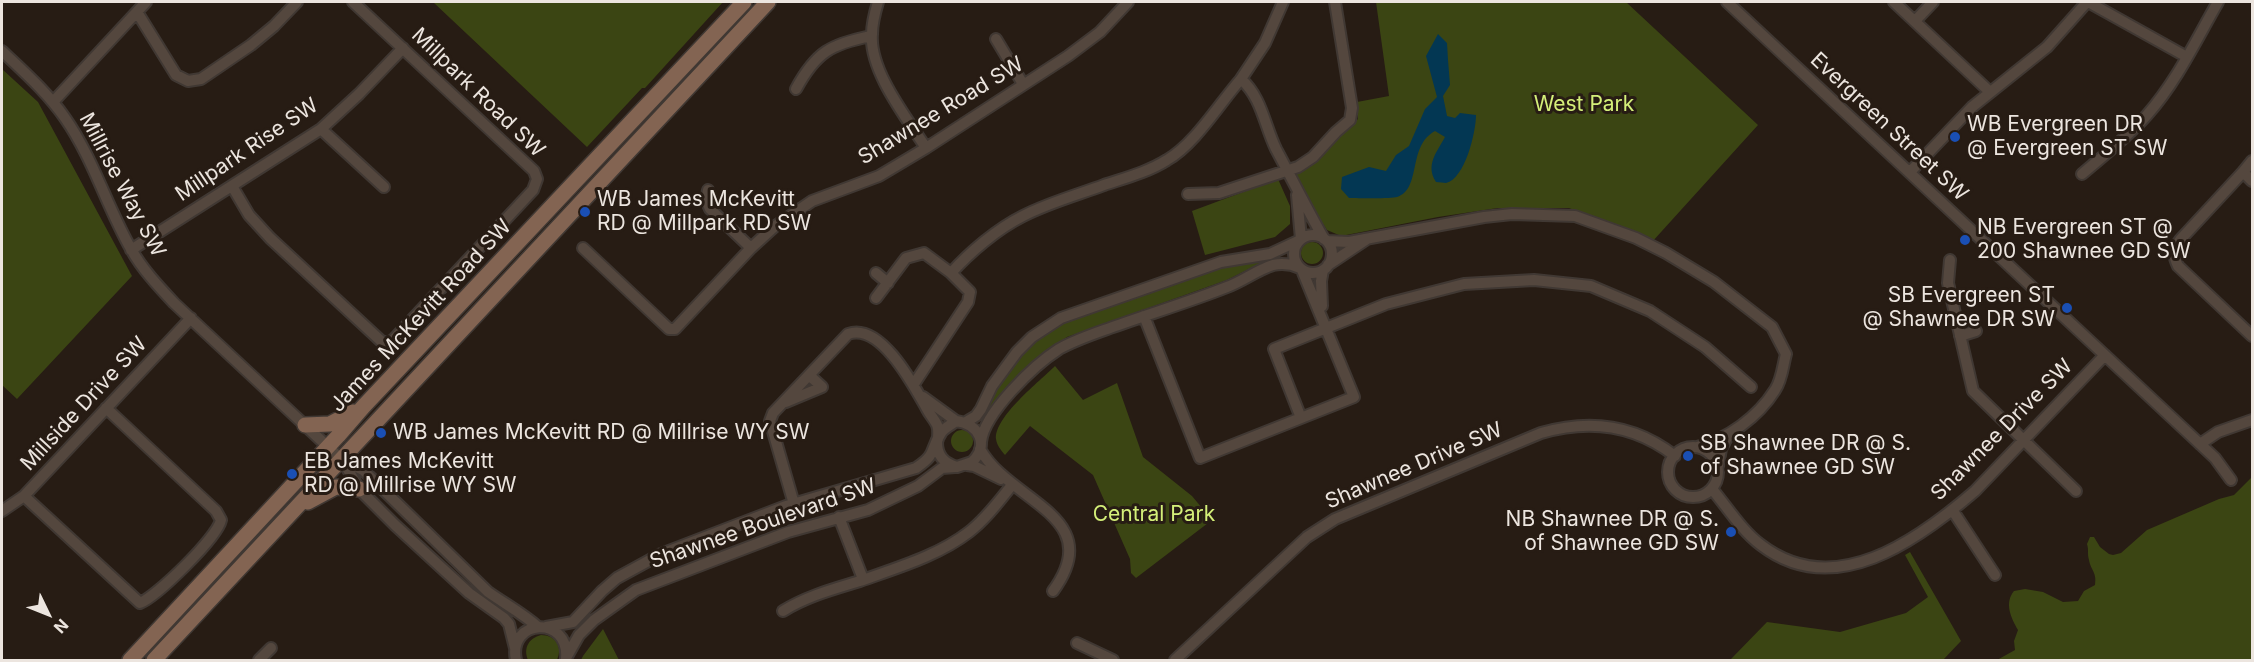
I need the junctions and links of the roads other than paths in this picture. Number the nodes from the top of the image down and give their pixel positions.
1 (146, 2) edge
2 (297, 2) edge
3 (353, 2) edge
4 (744, 2) edge
5 (768, 2) edge
6 (878, 2) edge
7 (1128, 2) edge
8 (1283, 2) edge
9 (1335, 2) edge
10 (1727, 2) edge
11 (1894, 2) edge
12 (1933, 2) edge
13 (2087, 2) edge
14 (2218, 2) edge
15 (136, 12) junction
16 (1915, 21) junction
17 (871, 36) junction
18 (996, 39) dead end
19 (403, 48) junction
20 (2, 51) edge
21 (2187, 57) junction
22 (1240, 79) junction
23 (1023, 84) junction
24 (796, 88) dead end
25 (1990, 92) junction
26 (53, 102) junction
27 (321, 129) junction
28 (926, 148) junction
29 (2253, 161) edge
30 (1288, 172) junction
31 (1910, 172) junction
32 (2243, 172) junction
33 (2082, 174) dead end
34 (2253, 181) edge
35 (232, 186) junction
36 (384, 187) dead end
37 (1296, 189) junction
38 (708, 190) dead end
39 (1188, 194) dead end
40 (1369, 238) junction
41 (1300, 239) junction
42 (1325, 240) junction
43 (583, 248) dead end
44 (751, 248) junction
45 (131, 250) junction
46 (1950, 260) dead end
47 (1325, 268) junction
48 (1301, 269) junction
49 (876, 273) dead end
50 (951, 273) junction
51 (888, 283) junction
52 (876, 298) dead end
53 (1144, 316) junction
54 (190, 318) junction
55 (1325, 323) junction
56 (1976, 331) dead end
57 (1960, 336) junction
58 (2253, 336) edge
59 (2105, 355) junction
60 (809, 375) junction
61 (1751, 387) dead end
62 (916, 388) junction
63 (782, 404) junction
64 (363, 406) junction
65 (106, 408) junction
66 (1301, 418) junction
67 (2253, 420) edge
68 (961, 422) junction
69 (305, 425) junction
70 (1728, 436) junction
71 (2023, 439) junction
72 (937, 441) junction
73 (2200, 444) junction
74 (328, 447) junction
75 (980, 447) junction
76 (1697, 447) junction
77 (1675, 456) junction
78 (341, 459) junction
79 (962, 466) junction
80 (1718, 466) junction
81 (2231, 480) dead end
82 (1012, 485) junction
83 (359, 489) junction
84 (1712, 489) junction
85 (2076, 491) dead end
86 (24, 496) junction
87 (795, 504) junction
88 (1953, 510) junction
89 (2, 511) edge
90 (292, 511) junction
91 (839, 518) junction
92 (435, 540) junction
93 (425, 551) junction
94 (1995, 575) dead end
95 (863, 579) junction
96 (1053, 591) dead end
97 (783, 611) dead end
98 (542, 627) junction
99 (1077, 643) dead end
100 (271, 648) dead end
101 (515, 657) edge
102 (566, 659) edge
103 (130, 660) edge
104 (154, 660) edge
105 (259, 660) edge
106 (1113, 660) edge
107 (1175, 660) edge

1 - 15 street
2 - 15 street
3 - 19 street, Millpark Road SW
4 - 64 main road, James McKevitt Road SW
5 - 78 main road, James McKevitt Road SW
6 - 17 street
7 - 23 street, Shawnee Road SW
8 - 22 street
9 - 30 street
10 - 31 street, Evergreen Street SW
11 - 16 street
12 - 16 street
13 - 21 street
13 - 25 street
14 - 21 street
15 - 26 street
16 - 25 street
17 - 24 street
17 - 28 street
18 - 23 street
19 - 27 street, Millpark Rise SW
19 - 35 street, Millpark Road SW
20 - 26 street, Millrise Way SW
21 - 33 street
22 - 30 street
22 - 50 street
23 - 28 street, Shawnee Road SW
25 - 31 street
26 - 45 street, Millrise Way SW
27 - 35 street, Millpark Rise SW
27 - 36 street
28 - 44 street, Shawnee Road SW
29 - 32 street
30 - 37 street
30 - 39 street
31 - 59 street, Evergreen Street SW
32 - 34 street
32 - 58 street
35 - 45 street, Millpark Rise SW
37 - 41 street
37 - 42 street
38 - 44 street
40 - 42 street
40 - 47 street
40 - 70 street
41 - 42 street
41 - 48 street
41 - 68 street
42 - 47 street
43 - 44 street, Shawnee Road SW
45 - 54 street, Millrise Way SW
46 - 57 street
47 - 48 street
47 - 55 street
48 - 53 street
48 - 55 street
49 - 51 street
50 - 51 street
50 - 62 street
51 - 52 street
53 - 66 street
53 - 75 street
54 - 65 street, Millside Drive SW
54 - 69 street, Millrise Way SW
55 - 61 street
55 - 66 street
55 - 66 street
56 - 57 street
57 - 71 street
59 - 71 street, Shawnee Drive SW
59 - 73 street, Evergreen Street SW
60 - 62 street
60 - 63 street
60 - 63 street
62 - 68 street
62 - 72 street
63 - 87 street
64 - 69 main road
64 - 74 main road, James McKevitt Road SW
65 - 86 street, Millside Drive SW
65 - 86 street
67 - 73 street
68 - 72 street
68 - 75 street
69 - 74 street, Millrise Way SW
70 - 76 street
70 - 80 street
71 - 85 street
71 - 88 street, Shawnee Drive SW
72 - 79 street
72 - 87 street, Shawnee Boulevard SW
73 - 81 street, Evergreen Street SW
74 - 78 street, Millrise Way SW
74 - 103 main road, James McKevitt Road SW
75 - 79 street
75 - 82 street
76 - 77 street
76 - 80 street
77 - 84 street
77 - 107 street, Shawnee Drive SW
78 - 83 street
78 - 90 main road, James McKevitt Road SW
78 - 92 street
79 - 82 street
79 - 91 street, Shawnee Boulevard SW
80 - 84 street
82 - 95 street
82 - 96 street
83 - 90 main road
83 - 93 street
84 - 88 street, Shawnee Drive SW
86 - 89 street, Millside Drive SW
87 - 98 street, Shawnee Boulevard SW
88 - 94 street
90 - 104 main road, James McKevitt Road SW
91 - 95 street
91 - 102 street, Shawnee Boulevard SW
92 - 93 street
92 - 98 street
93 - 101 street
95 - 97 street
98 - 101 street
98 - 102 street
99 - 106 street
100 - 105 street

